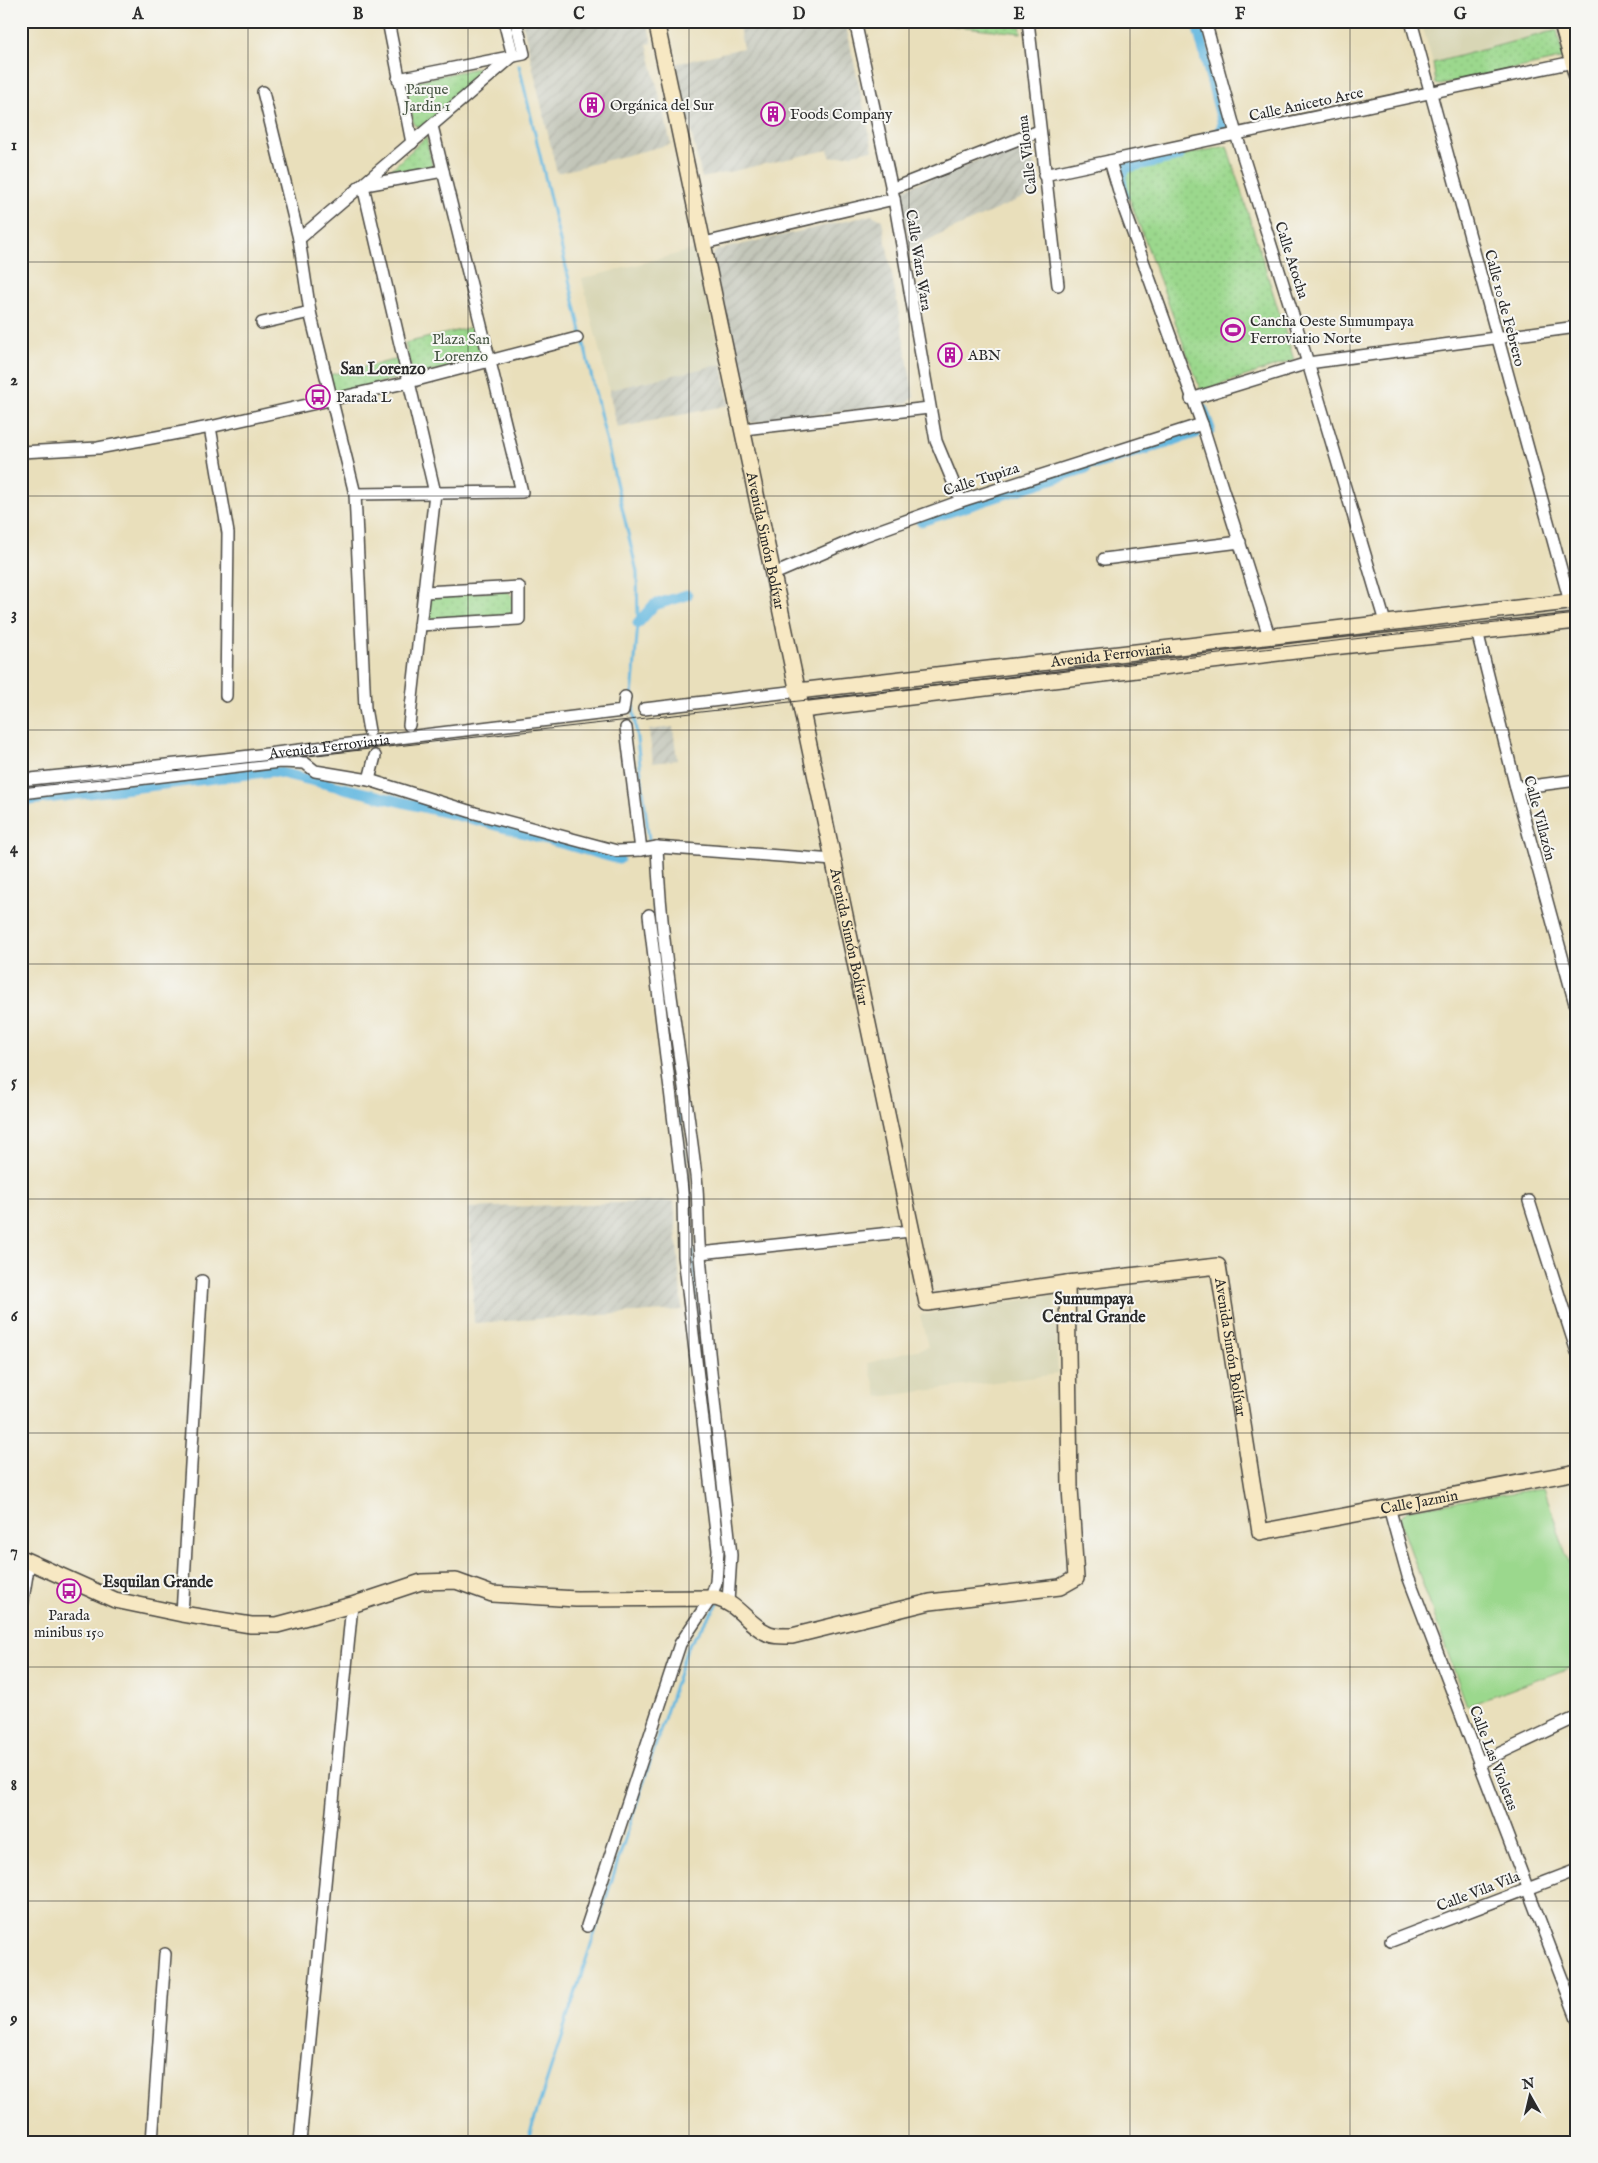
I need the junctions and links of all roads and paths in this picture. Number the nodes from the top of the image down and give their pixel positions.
1 (388, 21) edge
2 (504, 21) edge
3 (516, 21) edge
4 (656, 21) edge
5 (854, 21) edge
6 (1028, 21) edge
7 (1205, 21) edge
8 (1411, 21) edge
9 (1561, 21) edge
10 (1575, 21) edge
11 (1577, 28) edge
12 (518, 55) junction
13 (1575, 70) edge
14 (398, 79) junction
15 (263, 92) dead end
16 (1431, 93) junction
17 (432, 126) junction
18 (1039, 132) junction
19 (1236, 134) junction
20 (412, 143) junction
21 (1110, 161) junction
22 (443, 171) junction
23 (1044, 175) junction
24 (363, 186) junction
25 (893, 194) junction
26 (298, 239) junction
27 (704, 243) junction
28 (1058, 285) dead end
29 (310, 312) junction
30 (262, 323) dead end
31 (1577, 327) edge
32 (577, 338) dead end
33 (1498, 338) junction
34 (489, 361) junction
35 (1308, 363) junction
36 (409, 382) junction
37 (332, 398) junction
38 (1191, 399) junction
39 (929, 408) junction
40 (1202, 424) junction
41 (210, 427) junction
42 (744, 429) junction
43 (21, 452) edge
44 (435, 493) junction
45 (355, 494) junction
46 (961, 501) junction
47 (1240, 542) junction
48 (1104, 558) dead end
49 (774, 574) junction
50 (424, 592) junction
51 (1573, 602) edge
52 (1577, 621) edge
53 (1384, 622) junction
54 (420, 626) junction
55 (1477, 631) junction
56 (1268, 636) junction
57 (798, 691) junction
58 (226, 696) dead end
59 (625, 697) dead end
60 (644, 708) dead end
61 (802, 710) junction
62 (409, 725) dead end
63 (626, 728) dead end
64 (369, 731) dead end
65 (375, 756) dead end
66 (21, 780) edge
67 (369, 780) junction
68 (1577, 780) edge
69 (1516, 788) junction
70 (21, 793) edge
71 (657, 847) junction
72 (640, 850) junction
73 (834, 860) junction
74 (649, 915) dead end
75 (1577, 1011) edge
76 (1529, 1201) dead end
77 (910, 1231) junction
78 (700, 1253) junction
79 (202, 1281) dead end
80 (1067, 1283) junction
81 (1577, 1352) edge
82 (1577, 1472) edge
83 (1389, 1507) junction
84 (1260, 1532) joint
85 (25, 1560) edge
86 (720, 1599) junction
87 (352, 1605) junction
88 (21, 1612) edge
89 (182, 1614) junction
90 (1577, 1717) edge
91 (1479, 1763) junction
92 (1577, 1870) edge
93 (1528, 1888) junction
94 (587, 1926) dead end
95 (1391, 1940) dead end
96 (165, 1954) dead end
97 (1577, 2018) edge
98 (152, 2142) edge
99 (300, 2142) edge

1 - 14 street
2 - 12 street
3 - 12 street
4 - 27 street, Avenida Simón Bolívar
5 - 25 street, Calle Wara Wara
6 - 18 street, Calle Viloma
7 - 19 street, Calle Atocha
8 - 16 street, Calle 10 de Febrero
9 - 13 street
10 - 11 street
12 - 14 street
12 - 17 street
13 - 16 street, Calle Aniceto Arce
14 - 20 street
15 - 26 street
16 - 19 street, Calle Aniceto Arce
16 - 33 street, Calle 10 de Febrero
17 - 20 street
17 - 22 street
18 - 23 street, Calle Viloma
18 - 25 street
19 - 21 street, Calle Aniceto Arce
19 - 35 street, Calle Atocha
20 - 24 street
21 - 23 street, Calle Aniceto Arce
21 - 38 street
22 - 24 street
22 - 34 street
23 - 28 street, Calle Viloma
24 - 26 street
24 - 36 street
25 - 27 street
25 - 39 street, Calle Wara Wara
26 - 29 street
27 - 42 street, Avenida Simón Bolívar
29 - 30 street
29 - 37 street
31 - 33 street
32 - 34 street
33 - 35 street
33 - 51 street, Calle 10 de Febrero
34 - 36 street
34 - 44 street
35 - 38 street
35 - 53 street, Calle Atocha
36 - 37 street
36 - 44 street
37 - 41 street
37 - 45 street
38 - 40 street
39 - 42 street
39 - 46 street, Calle Wara Wara
40 - 46 street, Calle Tupiza
40 - 47 street
41 - 43 street
41 - 58 street
42 - 49 street, Avenida Simón Bolívar
44 - 45 street
44 - 50 street
45 - 64 street
46 - 49 street, Calle Tupiza
47 - 48 street
47 - 56 street
49 - 57 street, Avenida Simón Bolívar
50 - 54 street
50 - 54 street
51 - 53 street, Avenida Ferroviaria
52 - 55 street, Avenida Ferroviaria
53 - 56 street, Avenida Ferroviaria
54 - 62 street
55 - 61 street, Avenida Ferroviaria
55 - 69 street, Calle Villazón
56 - 57 street, Avenida Ferroviaria
57 - 60 street, Avenida Ferroviaria
57 - 61 street, Avenida Simón Bolívar
59 - 66 street, Avenida Ferroviaria
61 - 73 street, Avenida Simón Bolívar
63 - 72 street
65 - 67 street, Avenida Ferroviaria
67 - 70 street, Avenida Ferroviaria
67 - 72 street
68 - 69 street
69 - 75 street, Calle Villazón
71 - 72 street
71 - 73 street
71 - 78 street
73 - 77 street, Avenida Simón Bolívar
74 - 86 street
76 - 81 street
77 - 78 street
77 - 80 street, Avenida Simón Bolívar
78 - 86 street
79 - 89 street
80 - 84 street, Avenida Simón Bolívar
80 - 86 street
82 - 83 street, Calle Jazmin
83 - 84 street, Calle Jazmin
83 - 91 street, Calle Las Violetas
85 - 88 street
85 - 89 street
86 - 87 street
86 - 94 street
87 - 89 street
87 - 99 street
90 - 91 street
91 - 93 street, Calle Las Violetas
92 - 93 street, Calle Vila Vila
93 - 95 street, Calle Vila Vila
93 - 97 street, Calle Las Violetas
96 - 98 street

